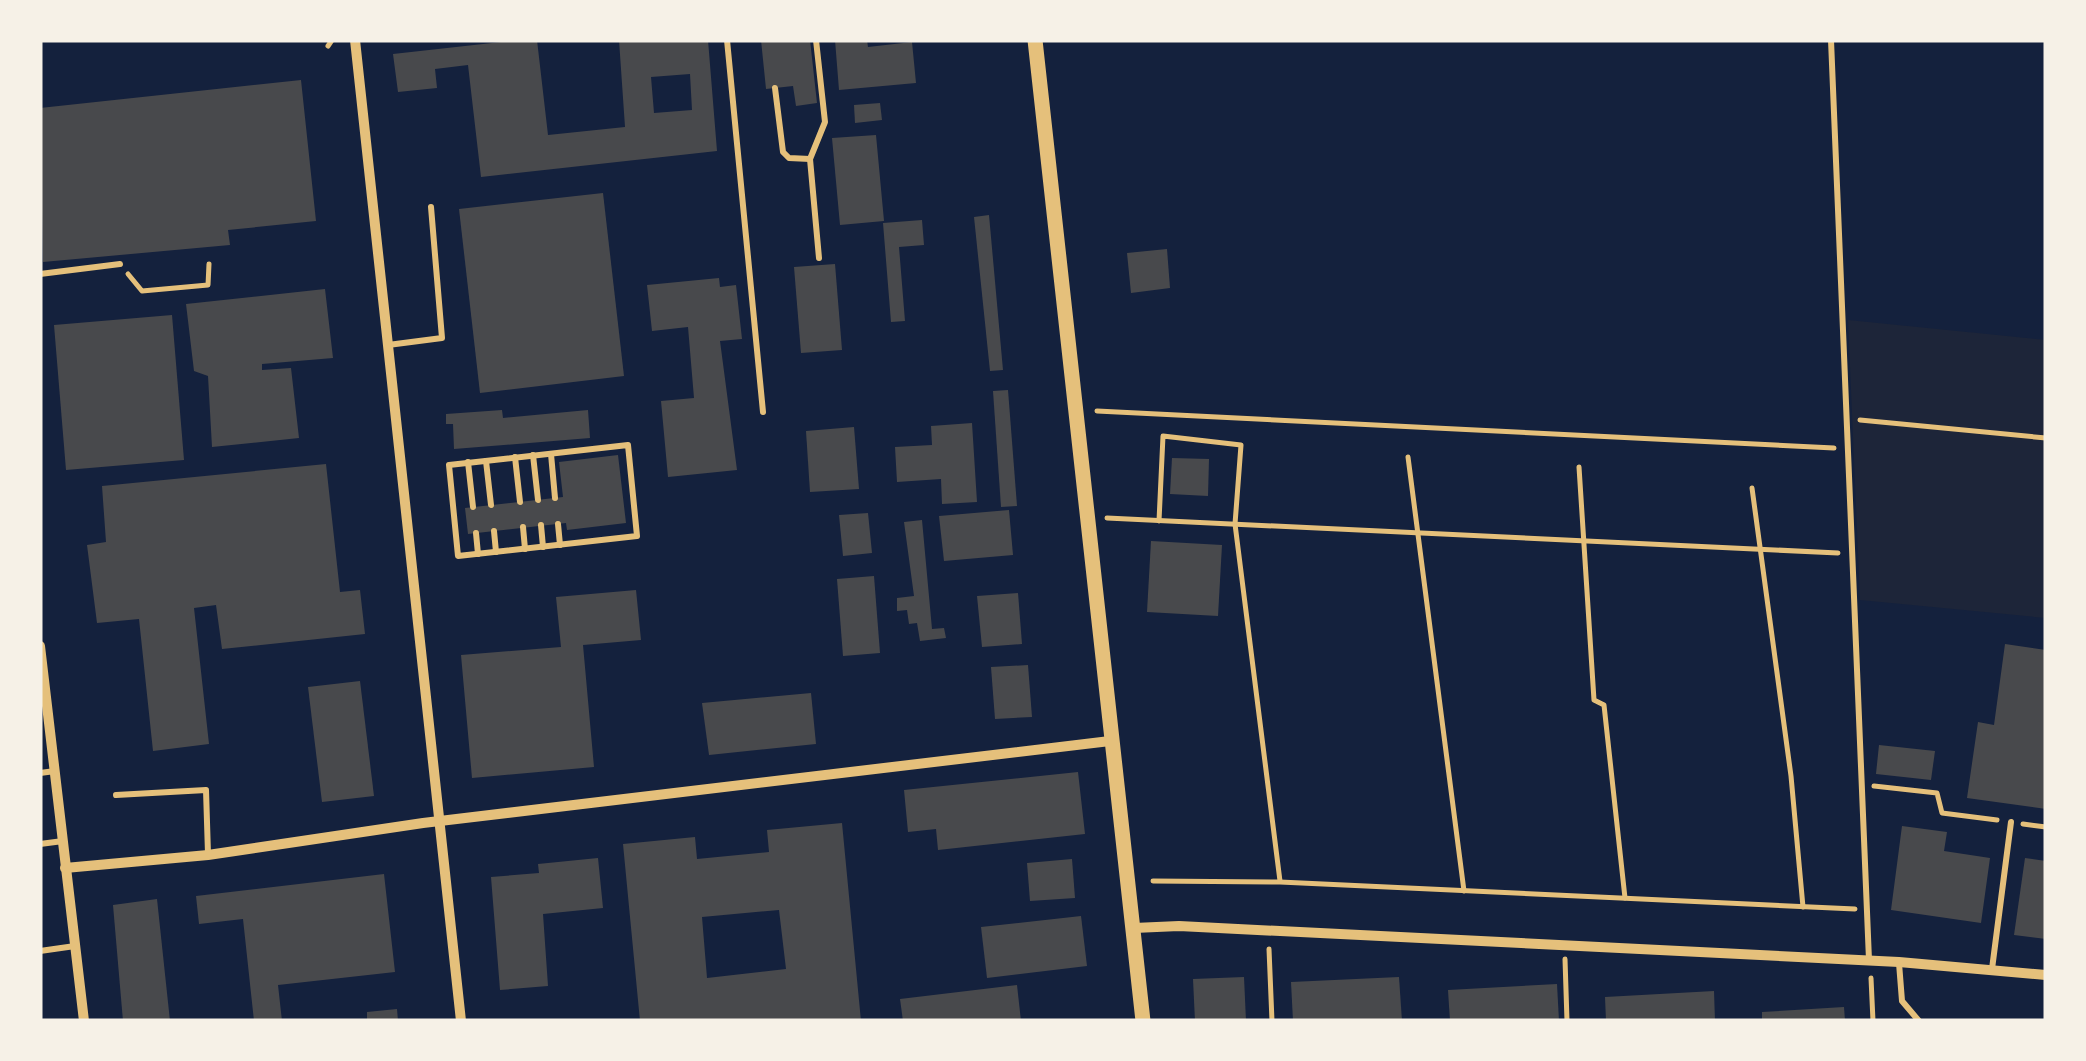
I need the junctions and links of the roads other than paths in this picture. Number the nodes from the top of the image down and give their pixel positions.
1 (355, 40) edge
2 (727, 40) edge
3 (816, 40) edge
4 (1036, 40) edge
5 (1832, 40) edge
6 (775, 88) dead end
7 (810, 159) junction
8 (431, 207) dead end
9 (819, 258) dead end
10 (120, 264) road end
11 (40, 274) edge
12 (387, 345) junction
13 (764, 412) dead end
14 (551, 454) junction
15 (533, 456) junction
16 (515, 458) junction
17 (486, 460) junction
18 (468, 462) junction
19 (556, 498) dead end
20 (538, 500) dead end
21 (520, 502) dead end
22 (491, 505) dead end
23 (473, 507) dead end
24 (558, 524) dead end
25 (541, 526) dead end
26 (523, 528) dead end
27 (494, 531) dead end
28 (476, 533) dead end
29 (560, 545) junction
30 (544, 546) junction
31 (525, 548) junction
32 (496, 552) junction
33 (478, 554) junction
34 (40, 646) edge
35 (1110, 741) junction
36 (54, 771) junction
37 (40, 773) edge
38 (116, 794) dead end
39 (437, 822) junction
40 (2011, 822) road end
41 (63, 841) junction
42 (40, 844) edge
43 (208, 854) junction
44 (65, 868) junction
45 (1134, 928) junction
46 (75, 946) junction
47 (40, 950) edge
48 (1898, 962) junction
49 (1870, 966) junction
50 (1992, 969) junction
51 (2046, 975) edge
52 (84, 1021) edge
53 (460, 1021) edge
54 (1144, 1021) edge
55 (1919, 1021) edge

1 - 12 street
2 - 13 lane
3 - 7 lane
4 - 35 street
5 - 49 lane
6 - 7 lane
7 - 9 lane
8 - 12 lane
10 - 11 lane
12 - 39 street
14 - 15 lane
14 - 19 lane
14 - 29 lane
15 - 16 lane
15 - 20 lane
16 - 17 lane
16 - 21 lane
17 - 18 lane
17 - 22 lane
18 - 23 lane
18 - 33 lane
24 - 29 lane
25 - 30 lane
26 - 31 lane
27 - 32 lane
28 - 33 lane
29 - 30 lane
30 - 31 lane
31 - 32 lane
32 - 33 lane
34 - 36 street
35 - 39 street
35 - 45 street
36 - 37 lane
36 - 41 street
38 - 43 lane
39 - 43 street
39 - 53 street
40 - 50 lane
41 - 42 lane
41 - 44 street
43 - 44 street
44 - 46 street
45 - 49 street
45 - 54 street
46 - 47 lane
46 - 52 street
48 - 49 street
48 - 50 street
48 - 55 lane
50 - 51 street

